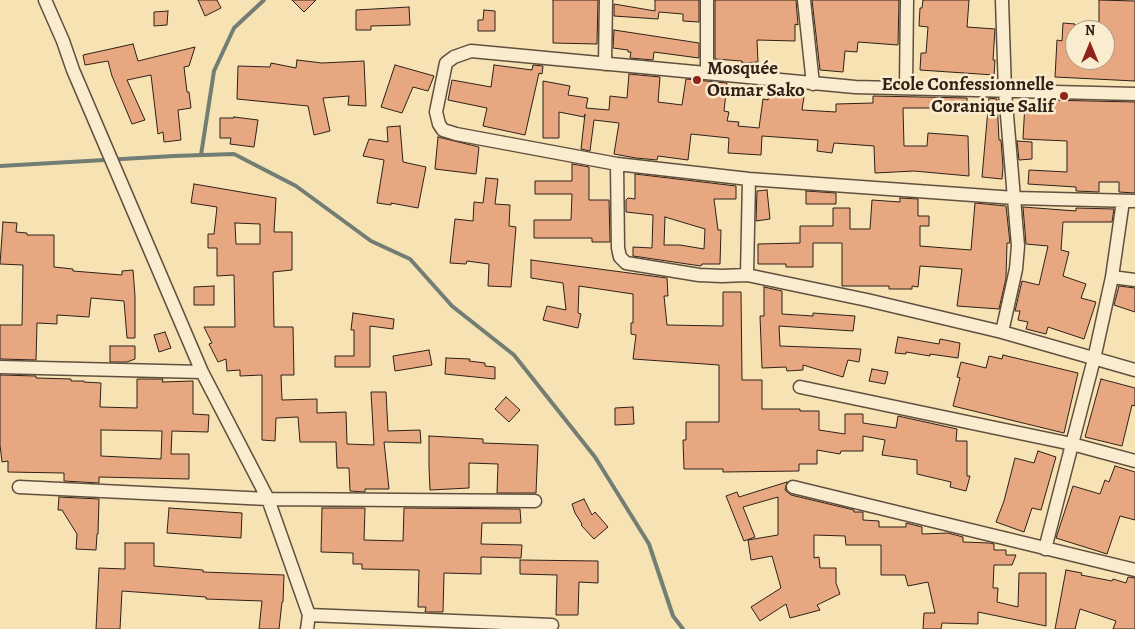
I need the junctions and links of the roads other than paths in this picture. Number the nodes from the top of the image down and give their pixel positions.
1 (45, 0) edge
2 (606, 0) edge
3 (707, 0) edge
4 (804, 0) edge
5 (907, 0) edge
6 (1002, 0) edge
7 (605, 64) junction
8 (707, 73) junction
9 (814, 84) junction
10 (906, 88) junction
11 (1005, 91) junction
12 (1135, 94) edge
13 (617, 164) junction
14 (749, 179) junction
15 (1015, 198) junction
16 (1129, 201) edge
17 (747, 275) junction
18 (1112, 278) junction
19 (1135, 280) edge
20 (1002, 332) junction
21 (1094, 359) junction
22 (0, 367) edge
23 (1135, 370) edge
24 (202, 372) junction
25 (800, 387) dead end
26 (1072, 444) junction
27 (1135, 461) edge
28 (19, 487) dead end
29 (793, 487) dead end
30 (268, 498) junction
31 (535, 501) dead end
32 (1045, 549) junction
33 (1135, 570) edge
34 (309, 615) junction
35 (552, 625) dead end
36 (307, 629) edge

1 - 24 street
2 - 7 street
3 - 8 street
4 - 9 street
5 - 10 street
6 - 11 street
7 - 8 street
7 - 13 street
8 - 9 street
9 - 10 street
10 - 11 street
11 - 12 street
11 - 15 street
13 - 14 street
13 - 17 street
14 - 15 street
14 - 17 street
15 - 16 street
15 - 20 street
16 - 18 street
17 - 20 street
18 - 19 street
18 - 21 street
20 - 21 street
21 - 23 street
21 - 26 street
22 - 24 street
24 - 30 street
25 - 26 street
26 - 27 street
26 - 32 street
28 - 30 street
29 - 32 street
30 - 31 street
30 - 34 street
32 - 33 street
34 - 35 street
34 - 36 street

